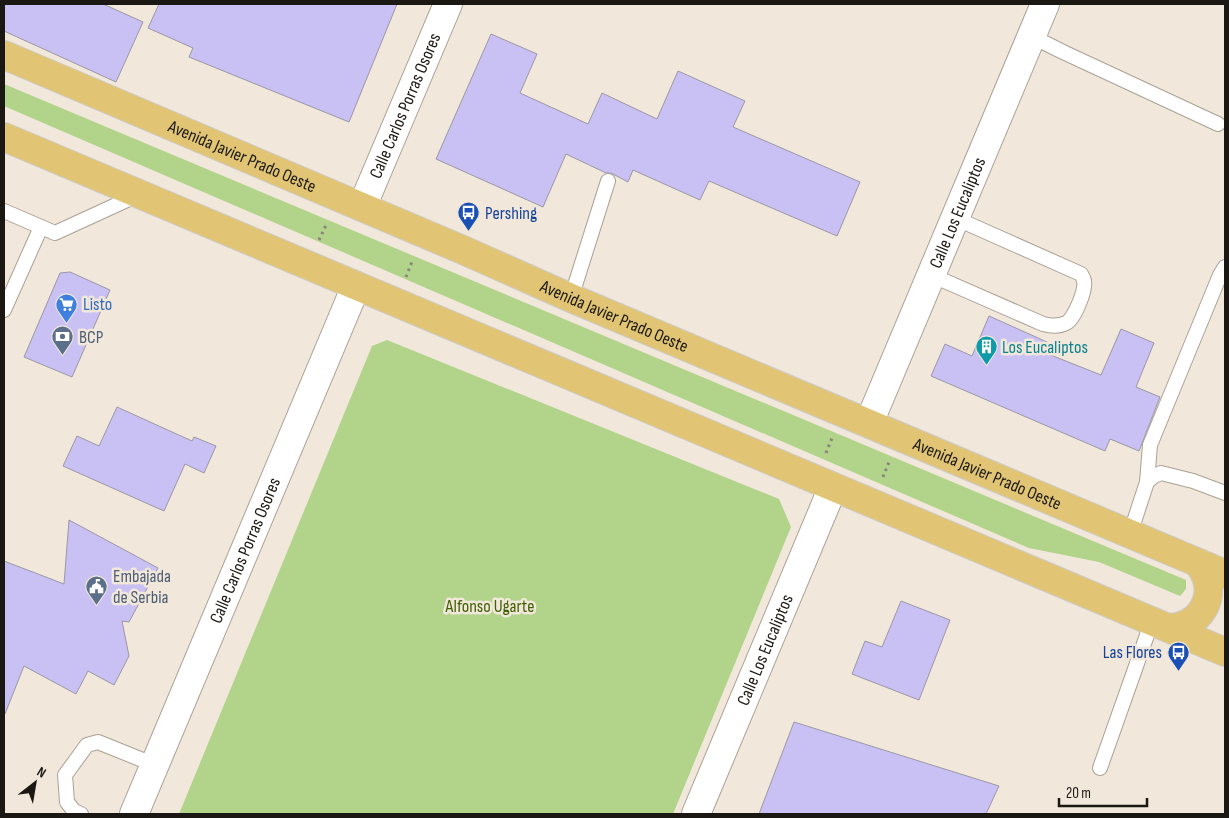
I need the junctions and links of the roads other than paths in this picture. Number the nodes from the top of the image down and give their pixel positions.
1 (448, 4) edge
2 (1045, 4) edge
3 (1031, 36) junction
4 (4, 55) edge
5 (1218, 124) dead end
6 (4, 137) edge
7 (608, 181) dead end
8 (140, 194) junction
9 (350, 202) junction
10 (4, 211) edge
11 (955, 218) junction
12 (41, 227) junction
13 (1225, 267) edge
14 (931, 274) junction
15 (356, 286) junction
16 (571, 298) junction
17 (4, 310) edge
18 (868, 423) junction
19 (1147, 482) junction
20 (824, 483) junction
21 (1225, 493) edge
22 (1130, 534) junction
23 (1198, 563) junction
24 (1225, 574) edge
25 (1161, 624) junction
26 (1225, 652) edge
27 (155, 765) junction
28 (1100, 768) dead end
29 (81, 814) edge
30 (134, 814) edge
31 (696, 814) edge

1 - 9 street, Calle Carlos Porras Osores
2 - 3 street, Calle Los Eucaliptos
3 - 5 lane
3 - 11 street, Calle Los Eucaliptos
4 - 9 main road, Avenida Javier Prado Oeste
6 - 8 main road
7 - 16 lane
8 - 12 lane
8 - 15 main road
9 - 16 main road, Avenida Javier Prado Oeste
10 - 12 lane
11 - 14 street, Calle Los Eucaliptos
11 - 14 lane
12 - 17 lane
13 - 19 lane
14 - 18 street, Calle Los Eucaliptos
15 - 20 main road
15 - 27 street, Calle Carlos Porras Osores
16 - 18 main road, Avenida Javier Prado Oeste
18 - 22 main road, Avenida Javier Prado Oeste
19 - 21 lane
19 - 22 lane
20 - 25 main road
20 - 31 street, Calle Los Eucaliptos
22 - 23 main road, Avenida Javier Prado Oeste
23 - 24 main road, Avenida Javier Prado Oeste
23 - 25 main road
25 - 26 main road
25 - 28 lane
27 - 29 lane
27 - 30 street, Calle Carlos Porras Osores

